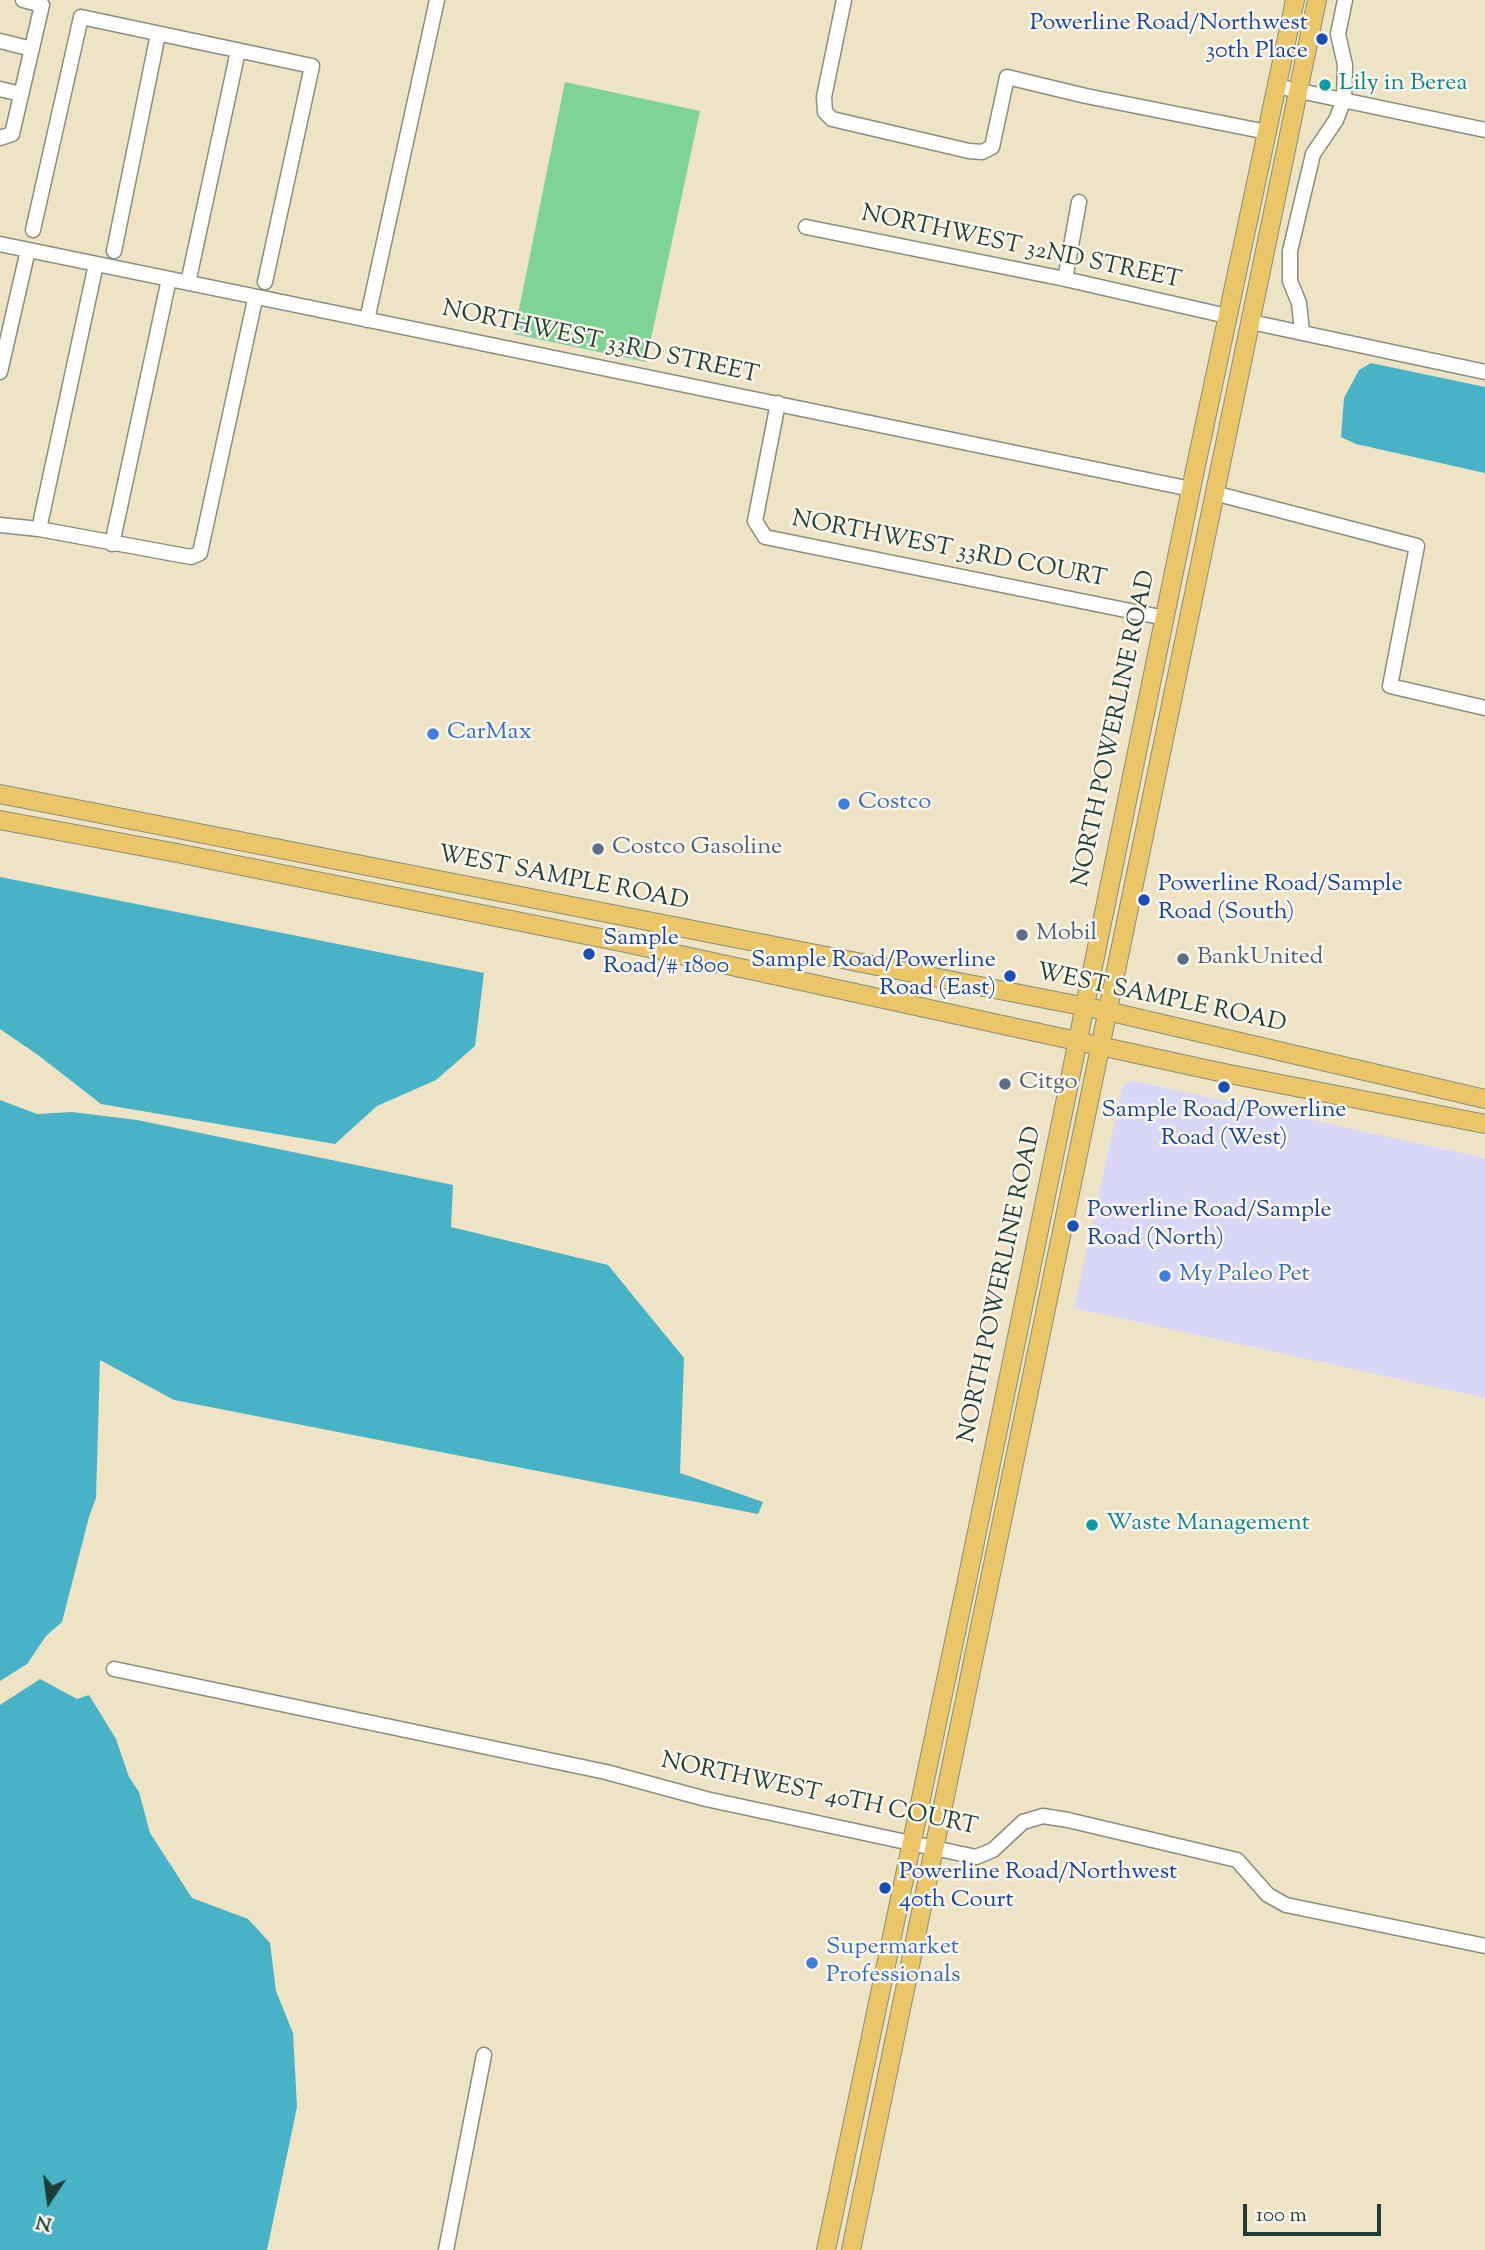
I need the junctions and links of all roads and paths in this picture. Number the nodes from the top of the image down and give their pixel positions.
1 (23, 0) edge
2 (437, 0) edge
3 (844, 0) edge
4 (1295, 0) edge
5 (1317, 0) edge
6 (1345, 0) edge
7 (158, 34) junction
8 (0, 41) edge
9 (32, 49) junction
10 (238, 51) junction
11 (1276, 86) junction
12 (0, 89) edge
13 (1298, 90) junction
14 (22, 94) junction
15 (1344, 100) junction
16 (1485, 130) edge
17 (1267, 132) junction
18 (0, 138) edge
19 (1079, 202) dead end
20 (806, 227) dead end
21 (33, 230) dead end
22 (0, 244) edge
23 (28, 250) junction
24 (114, 251) dead end
25 (96, 264) junction
26 (169, 279) junction
27 (1065, 279) junction
28 (265, 282) dead end
29 (188, 283) junction
30 (258, 297) junction
31 (367, 320) junction
32 (1251, 322) junction
33 (1225, 325) junction
34 (1302, 332) junction
35 (0, 372) edge
36 (1485, 372) edge
37 (778, 403) junction
38 (1191, 489) junction
39 (1214, 493) junction
40 (0, 524) edge
41 (39, 529) junction
42 (113, 544) junction
43 (1165, 618) junction
44 (1186, 638) junction
45 (1485, 708) edge
46 (1139, 741) junction
47 (1156, 777) junction
48 (0, 794) edge
49 (0, 820) edge
50 (1084, 1007) junction
51 (1107, 1011) junction
52 (1077, 1041) junction
53 (1100, 1045) junction
54 (1367, 1072) junction
55 (1396, 1078) junction
56 (1324, 1091) junction
57 (1357, 1098) junction
58 (1485, 1099) edge
59 (1485, 1124) edge
60 (1027, 1284) junction
61 (1045, 1317) junction
62 (978, 1525) junction
63 (994, 1558) junction
64 (966, 1582) junction
65 (114, 1670) dead end
66 (912, 1844) junction
67 (933, 1849) junction
68 (1485, 1946) edge
69 (484, 2055) dead end
70 (837, 2198) junction
71 (852, 2243) edge
72 (446, 2250) edge
73 (826, 2250) edge

1 - 9 street
2 - 31 street
3 - 17 street
4 - 11 main road, NORTH POWERLINE ROAD
5 - 13 main road, NORTH POWERLINE ROAD
6 - 15 street
7 - 10 street
7 - 21 street
7 - 24 street
8 - 9 street
9 - 14 street
10 - 28 street
10 - 29 street
11 - 13 street
11 - 17 main road, NORTH POWERLINE ROAD
12 - 14 street
13 - 15 street
13 - 32 main road, NORTH POWERLINE ROAD
14 - 18 street
15 - 16 street
15 - 34 street
17 - 33 main road, NORTH POWERLINE ROAD
19 - 27 street
20 - 27 street, NORTHWEST 32ND STREET
22 - 23 street, NORTHWEST 33RD STREET
23 - 25 street, NORTHWEST 33RD STREET
23 - 35 street
25 - 26 street, NORTHWEST 33RD STREET
25 - 41 street
26 - 29 street, NORTHWEST 33RD STREET
26 - 42 street
27 - 33 street, NORTHWEST 32ND STREET
29 - 30 street, NORTHWEST 33RD STREET
30 - 31 street, NORTHWEST 33RD STREET
30 - 42 street
31 - 37 street, NORTHWEST 33RD STREET
32 - 34 street
32 - 39 main road, NORTH POWERLINE ROAD
33 - 38 main road, NORTH POWERLINE ROAD
33 - 39 main road
34 - 36 street
37 - 38 street, NORTHWEST 33RD STREET
37 - 43 street, NORTHWEST 33RD COURT
38 - 43 main road, NORTH POWERLINE ROAD
38 - 44 main road
39 - 44 main road, NORTH POWERLINE ROAD
39 - 45 street
40 - 41 street
41 - 42 street
43 - 46 main road, NORTH POWERLINE ROAD
44 - 47 main road, NORTH POWERLINE ROAD
46 - 47 main road
46 - 50 main road, NORTH POWERLINE ROAD
47 - 51 main road, NORTH POWERLINE ROAD
48 - 50 main road, WEST SAMPLE ROAD
49 - 52 main road, WEST SAMPLE ROAD
50 - 51 main road, WEST SAMPLE ROAD
50 - 52 main road, NORTH POWERLINE ROAD
51 - 53 main road, NORTH POWERLINE ROAD
51 - 54 main road, WEST SAMPLE ROAD
52 - 53 main road, WEST SAMPLE ROAD
52 - 60 main road, NORTH POWERLINE ROAD
53 - 56 main road, WEST SAMPLE ROAD
53 - 61 main road, NORTH POWERLINE ROAD
54 - 55 main road, WEST SAMPLE ROAD
54 - 56 main road
55 - 57 main road
55 - 58 main road, WEST SAMPLE ROAD
56 - 57 main road, WEST SAMPLE ROAD
57 - 59 main road, WEST SAMPLE ROAD
60 - 61 main road
60 - 62 main road, NORTH POWERLINE ROAD
61 - 63 main road, NORTH POWERLINE ROAD
62 - 63 main road
62 - 64 main road, NORTH POWERLINE ROAD
63 - 64 main road
63 - 67 main road, NORTH POWERLINE ROAD
64 - 66 main road, NORTH POWERLINE ROAD
65 - 66 street, NORTHWEST 40TH COURT
66 - 67 street, NORTHWEST 40TH COURT
66 - 70 main road, NORTH POWERLINE ROAD
67 - 68 street, NORTHWEST 40TH COURT
67 - 71 main road, NORTH POWERLINE ROAD
69 - 72 street
70 - 71 main road
70 - 73 main road, NORTH POWERLINE ROAD

